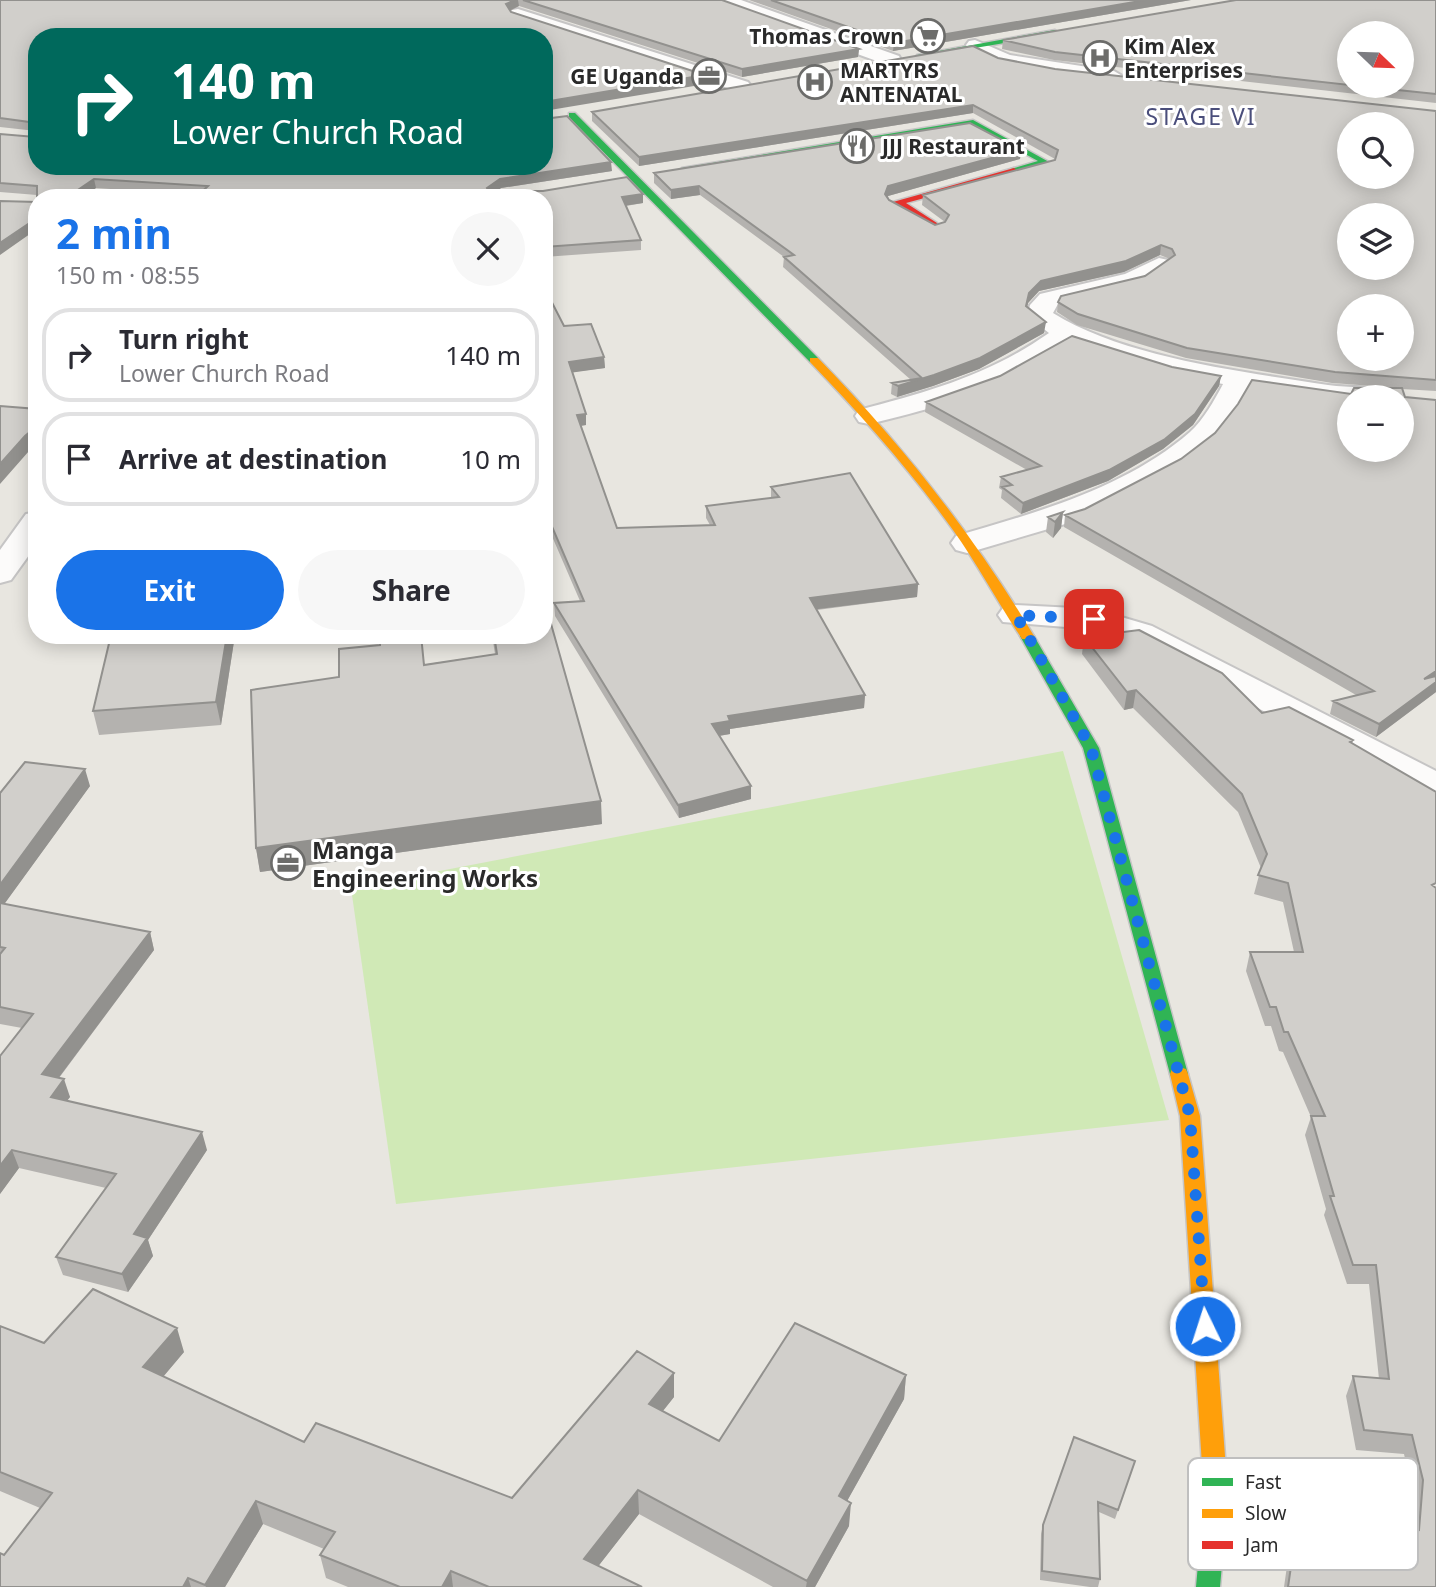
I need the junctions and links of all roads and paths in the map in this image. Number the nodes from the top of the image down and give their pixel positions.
1 (725, 0) edge
2 (518, 14) edge
3 (1071, 29) edge
4 (975, 45) junction
5 (892, 60) junction
6 (857, 66) edge
7 (1136, 80) edge
8 (762, 82) edge
9 (741, 86) junction
10 (702, 93) edge
11 (598, 111) edge
12 (572, 116) junction
13 (554, 119) edge
14 (676, 170) edge
15 (642, 176) junction
16 (608, 181) edge
17 (934, 225) edge
18 (1159, 265) edge
19 (1067, 333) junction
20 (1240, 378) junction
21 (1337, 394) edge
22 (869, 416) junction
23 (28, 534) edge
24 (967, 543) junction
25 (0, 573) edge
26 (1016, 615) junction
27 (1436, 786) edge
28 (1215, 1458) edge

1 - 5 street
2 - 9 street
3 - 4 main road
4 - 5 main road
4 - 7 street
5 - 6 main road
8 - 9 main road
9 - 10 main road
11 - 12 main road
12 - 13 main road
12 - 15 main road
14 - 17 main road
15 - 16 main road
15 - 22 main road
18 - 19 street
19 - 20 street
19 - 22 street
20 - 21 street
20 - 24 street
22 - 24 main road
23 - 25 street
24 - 26 main road
26 - 27 street
26 - 28 main road

